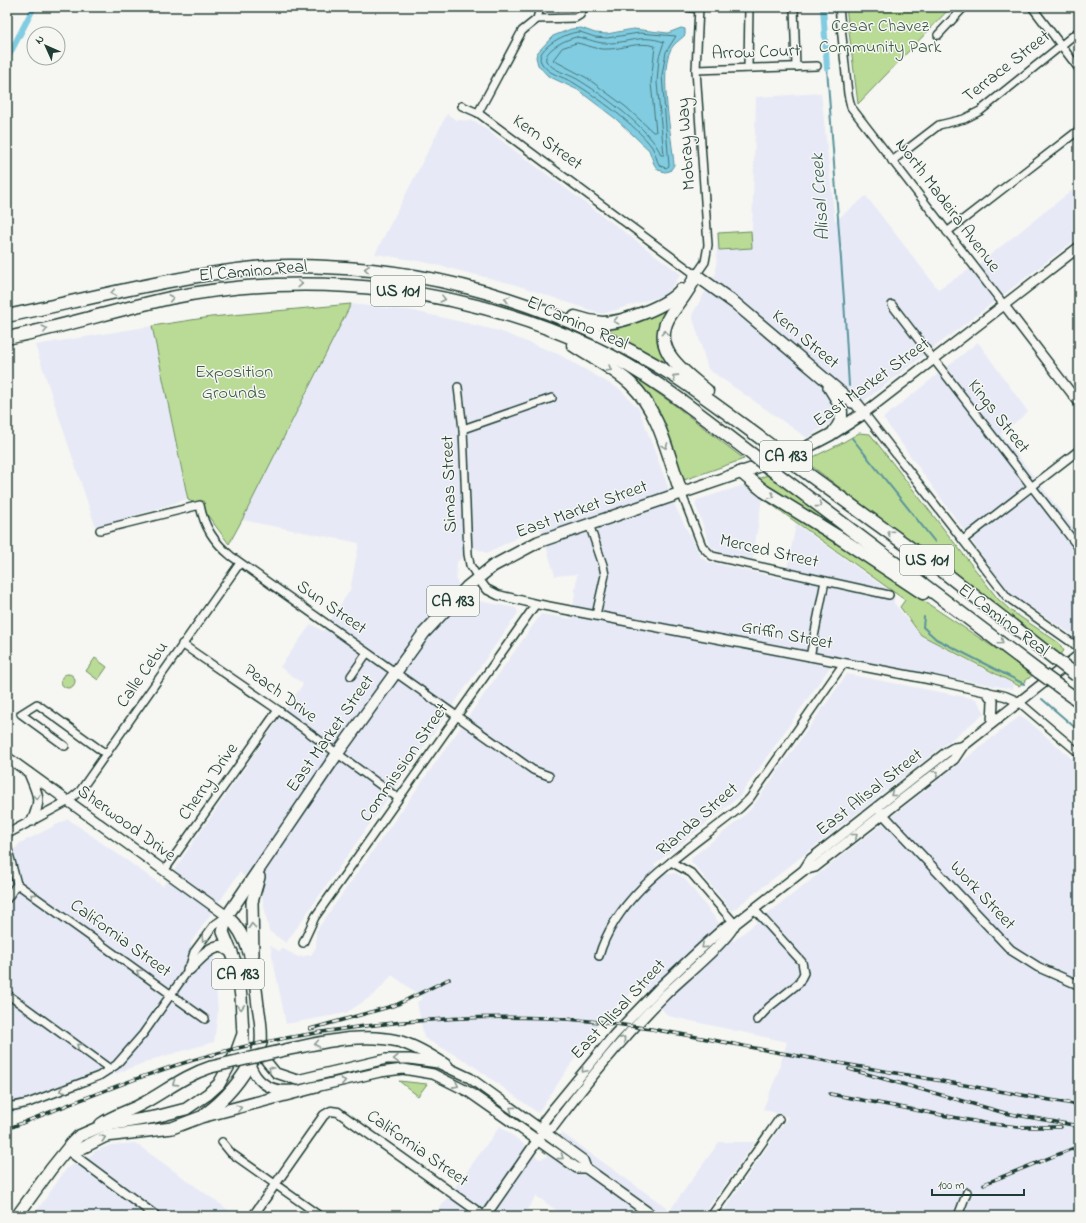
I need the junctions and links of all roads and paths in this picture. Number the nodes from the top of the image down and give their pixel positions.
1 (540, 7) edge
2 (584, 7) edge
3 (686, 7) edge
4 (748, 7) edge
5 (794, 7) edge
6 (838, 7) edge
7 (964, 7) edge
8 (1032, 7) edge
9 (699, 8) edge
10 (537, 19) junction
11 (1079, 31) edge
12 (938, 35) dead end
13 (1061, 45) junction
14 (796, 66) junction
15 (817, 66) dead end
16 (748, 68) junction
17 (1079, 69) edge
18 (696, 70) junction
19 (462, 106) dead end
20 (478, 113) junction
21 (1079, 130) edge
22 (892, 161) junction
23 (947, 232) junction
24 (1079, 247) edge
25 (696, 275) junction
26 (892, 305) dead end
27 (1004, 305) junction
28 (531, 306) junction
29 (7, 316) edge
30 (553, 332) junction
31 (8, 338) edge
32 (934, 360) junction
33 (825, 379) junction
34 (458, 387) dead end
35 (552, 398) dead end
36 (1079, 403) edge
37 (864, 412) junction
38 (463, 429) junction
39 (752, 433) junction
40 (830, 436) junction
41 (1079, 450) edge
42 (741, 472) junction
43 (1032, 487) junction
44 (681, 492) junction
45 (589, 524) junction
46 (100, 530) dead end
47 (963, 540) junction
48 (1079, 548) edge
49 (240, 563) junction
50 (478, 578) junction
51 (825, 581) junction
52 (889, 595) dead end
53 (536, 604) junction
54 (596, 616) junction
55 (970, 618) junction
56 (182, 644) junction
57 (1079, 650) edge
58 (367, 652) junction
59 (1079, 655) edge
60 (810, 657) junction
61 (844, 663) junction
62 (395, 672) junction
63 (351, 676) dead end
64 (1077, 677) edge
65 (987, 692) junction
66 (1079, 701) edge
67 (1019, 702) junction
68 (278, 710) junction
69 (457, 716) junction
70 (992, 723) junction
71 (65, 746) dead end
72 (961, 747) junction
73 (1079, 752) edge
74 (106, 754) junction
75 (337, 754) junction
76 (7, 757) edge
77 (29, 773) junction
78 (549, 776) dead end
79 (398, 798) junction
80 (68, 801) junction
81 (877, 807) junction
82 (883, 814) junction
83 (32, 821) junction
84 (7, 834) edge
85 (7, 846) edge
86 (266, 859) junction
87 (671, 862) junction
88 (804, 870) junction
89 (164, 871) junction
90 (17, 884) junction
91 (7, 899) edge
92 (754, 909) junction
93 (226, 916) junction
94 (735, 924) junction
95 (303, 943) dead end
96 (232, 952) junction
97 (599, 956) dead end
98 (252, 965) junction
99 (189, 969) junction
100 (1079, 985) edge
101 (7, 994) edge
102 (171, 995) junction
103 (205, 1019) dead end
104 (757, 1020) dead end
105 (243, 1034) junction
106 (257, 1050) junction
107 (249, 1066) junction
108 (447, 1066) junction
109 (110, 1069) junction
110 (316, 1087) junction
111 (7, 1105) edge
112 (201, 1117) junction
113 (779, 1119) dead end
114 (94, 1129) junction
115 (544, 1131) junction
116 (537, 1140) junction
117 (222, 1142) dead end
118 (67, 1150) junction
119 (586, 1168) junction
120 (275, 1184) junction
121 (967, 1192) dead end
122 (17, 1216) edge
123 (156, 1216) edge
124 (253, 1216) edge
125 (320, 1216) edge
126 (484, 1216) edge
127 (653, 1216) edge
128 (711, 1216) edge
129 (958, 1216) edge

1 - 10 street
2 - 10 street
3 - 9 street
4 - 16 street
5 - 14 street
6 - 22 street, North Madeira Avenue
7 - 12 street
8 - 13 street
9 - 18 street, Mobray Way
10 - 20 street
11 - 13 street, Terrace Street
13 - 17 street
13 - 22 street, Terrace Street
14 - 15 street, Arrow Court
14 - 16 street, Arrow Court
16 - 18 street, Arrow Court
18 - 25 street, Mobray Way
19 - 20 street, Kern Street
20 - 25 street, Kern Street
21 - 23 street
22 - 23 street, North Madeira Avenue
23 - 27 street, North Madeira Avenue
24 - 27 main road, East Market Street
25 -> 28 highway
25 - 33 main road, Kern Street
39 -> 25 highway
26 - 32 street, Kings Street
27 - 32 main road, East Market Street
27 - 36 street, North Madeira Avenue
28 -> 29 highway, El Camino Real / US 101
39 -> 28 highway, El Camino Real / US 101
31 -> 30 highway, El Camino Real / US 101
30 -> 44 highway
30 -> 55 highway, El Camino Real / US 101, bridge
32 - 37 main road, East Market Street
32 - 43 street, Kings Street
33 - 37 main road, Kern Street
33 - 40 main road
34 - 38 street, Simas Street
35 - 38 street
37 - 40 main road, East Market Street / CA 183
37 - 47 street, Kern Street
38 - 50 street, Simas Street
64 -> 39 highway, El Camino Real / US 101, bridge
40 - 42 main road, East Market Street / CA 183
41 - 43 street
42 - 44 main road, East Market Street / CA 183
42 -> 55 highway
43 - 47 street
43 - 48 street, Kings Street
44 - 45 main road, East Market Street / CA 183
44 - 51 street, Merced Street
45 - 50 main road, East Market Street / CA 183
45 - 54 street
46 - 49 street, Sun Street
47 - 57 street, Kern Street
49 - 56 street, Calle Cebu
49 - 58 street, Sun Street
50 - 53 street, Griffin Street
50 - 62 main road, East Market Street / CA 183
51 - 52 street, Merced Street
51 - 60 street
53 - 54 street, Griffin Street
53 - 69 street, Commission Street
54 - 60 street, Griffin Street
55 -> 66 highway, El Camino Real / US 101, bridge
56 - 68 street, Peach Drive
56 - 74 street, Calle Cebu
58 - 62 street, Sun Street
58 - 63 street
59 - 67 main road, East Alisal Street
60 - 61 street, Griffin Street
61 - 65 street, Griffin Street
61 - 87 street, Rianda Street
62 - 69 street, Sun Street
62 - 75 main road, East Market Street / CA 183
65 - 67 street, Griffin Street
65 - 70 main road
67 - 70 main road, East Alisal Street
67 - 73 street, Griffin Street
68 - 75 street, Peach Drive
68 - 89 street, Cherry Drive
69 - 78 street, Sun Street
69 - 79 street, Commission Street
70 - 72 main road, East Alisal Street
71 - 74 street
72 -> 81 main road, East Alisal Street
82 -> 72 main road, East Alisal Street
74 - 80 street, Calle Cebu
75 - 79 street, Peach Drive
75 - 86 main road, East Market Street / CA 183
76 - 77 main road, Sherwood Drive
77 - 80 main road, Sherwood Drive
77 -> 83 main road
79 - 95 street, Commission Street
80 - 83 street
80 - 89 main road, Sherwood Drive
81 - 82 street, Work Street
81 - 88 main road, East Alisal Street
88 -> 82 main road, East Alisal Street
82 - 100 street, Work Street
83 - 84 street
85 - 90 street
86 - 93 main road, East Market Street / CA 183
98 -> 86 main road
87 - 94 street
87 - 97 street, Rianda Street
88 - 92 main road, East Alisal Street
89 - 93 main road, Sherwood Drive
90 - 91 street
102 -> 90 street, California Street
92 - 94 main road, East Alisal Street
92 - 104 street
93 - 96 main road, CA 183
93 - 98 main road
93 -> 99 street, East Market Street
94 - 115 main road, East Alisal Street
96 - 99 main road
96 -> 105 main road, CA 183
98 - 106 main road, CA 183
99 - 102 street, East Market Street
109 -> 101 street
102 - 103 street, California Street
102 - 109 street, East Market Street
105 - 107 main road
105 - 114 main road, CA 183
106 - 107 main road, CA 183
108 -> 106 main road
107 - 110 main road
107 - 112 main road, CA 183
108 -> 114 main road, bridge
115 -> 108 main road
109 -> 111 street, East Market Street
112 -> 110 main road
110 -> 116 main road
118 -> 112 main road, CA 183
113 - 128 street
114 - 118 main road, CA 183
115 - 116 main road, East Alisal Street
115 - 119 main road
116 -> 119 main road
116 - 126 main road, East Alisal Street
117 - 120 street
118 - 122 main road, CA 183
118 - 123 street
119 - 127 main road
120 - 124 street
120 - 125 street
120 - 126 street, California Street
121 - 129 street

